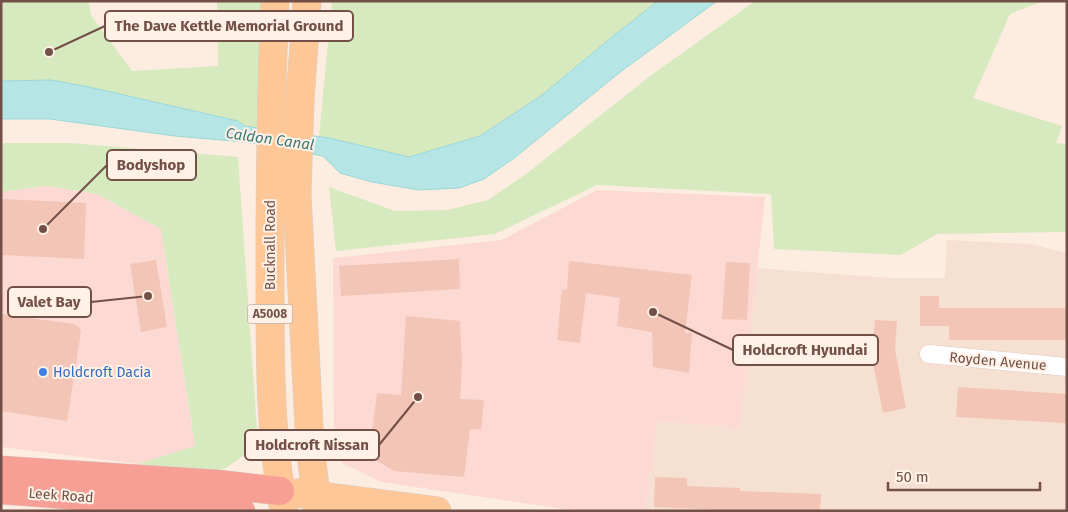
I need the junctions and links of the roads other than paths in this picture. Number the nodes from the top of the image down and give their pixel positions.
1 (275, 1) edge
2 (307, 1) edge
3 (929, 354) dead end
4 (1067, 367) edge
5 (1, 470) edge
6 (1, 490) edge
7 (282, 501) edge
8 (316, 503) edge
9 (241, 511) edge
10 (437, 511) edge

1 - 7 main road, Bucknall Road / A5008
2 - 8 main road, Bucknall Road / A5008
3 - 4 street, Royden Avenue
5 - 7 highway
6 - 9 highway, Leek Road
7 - 8 main road
8 - 10 main road

